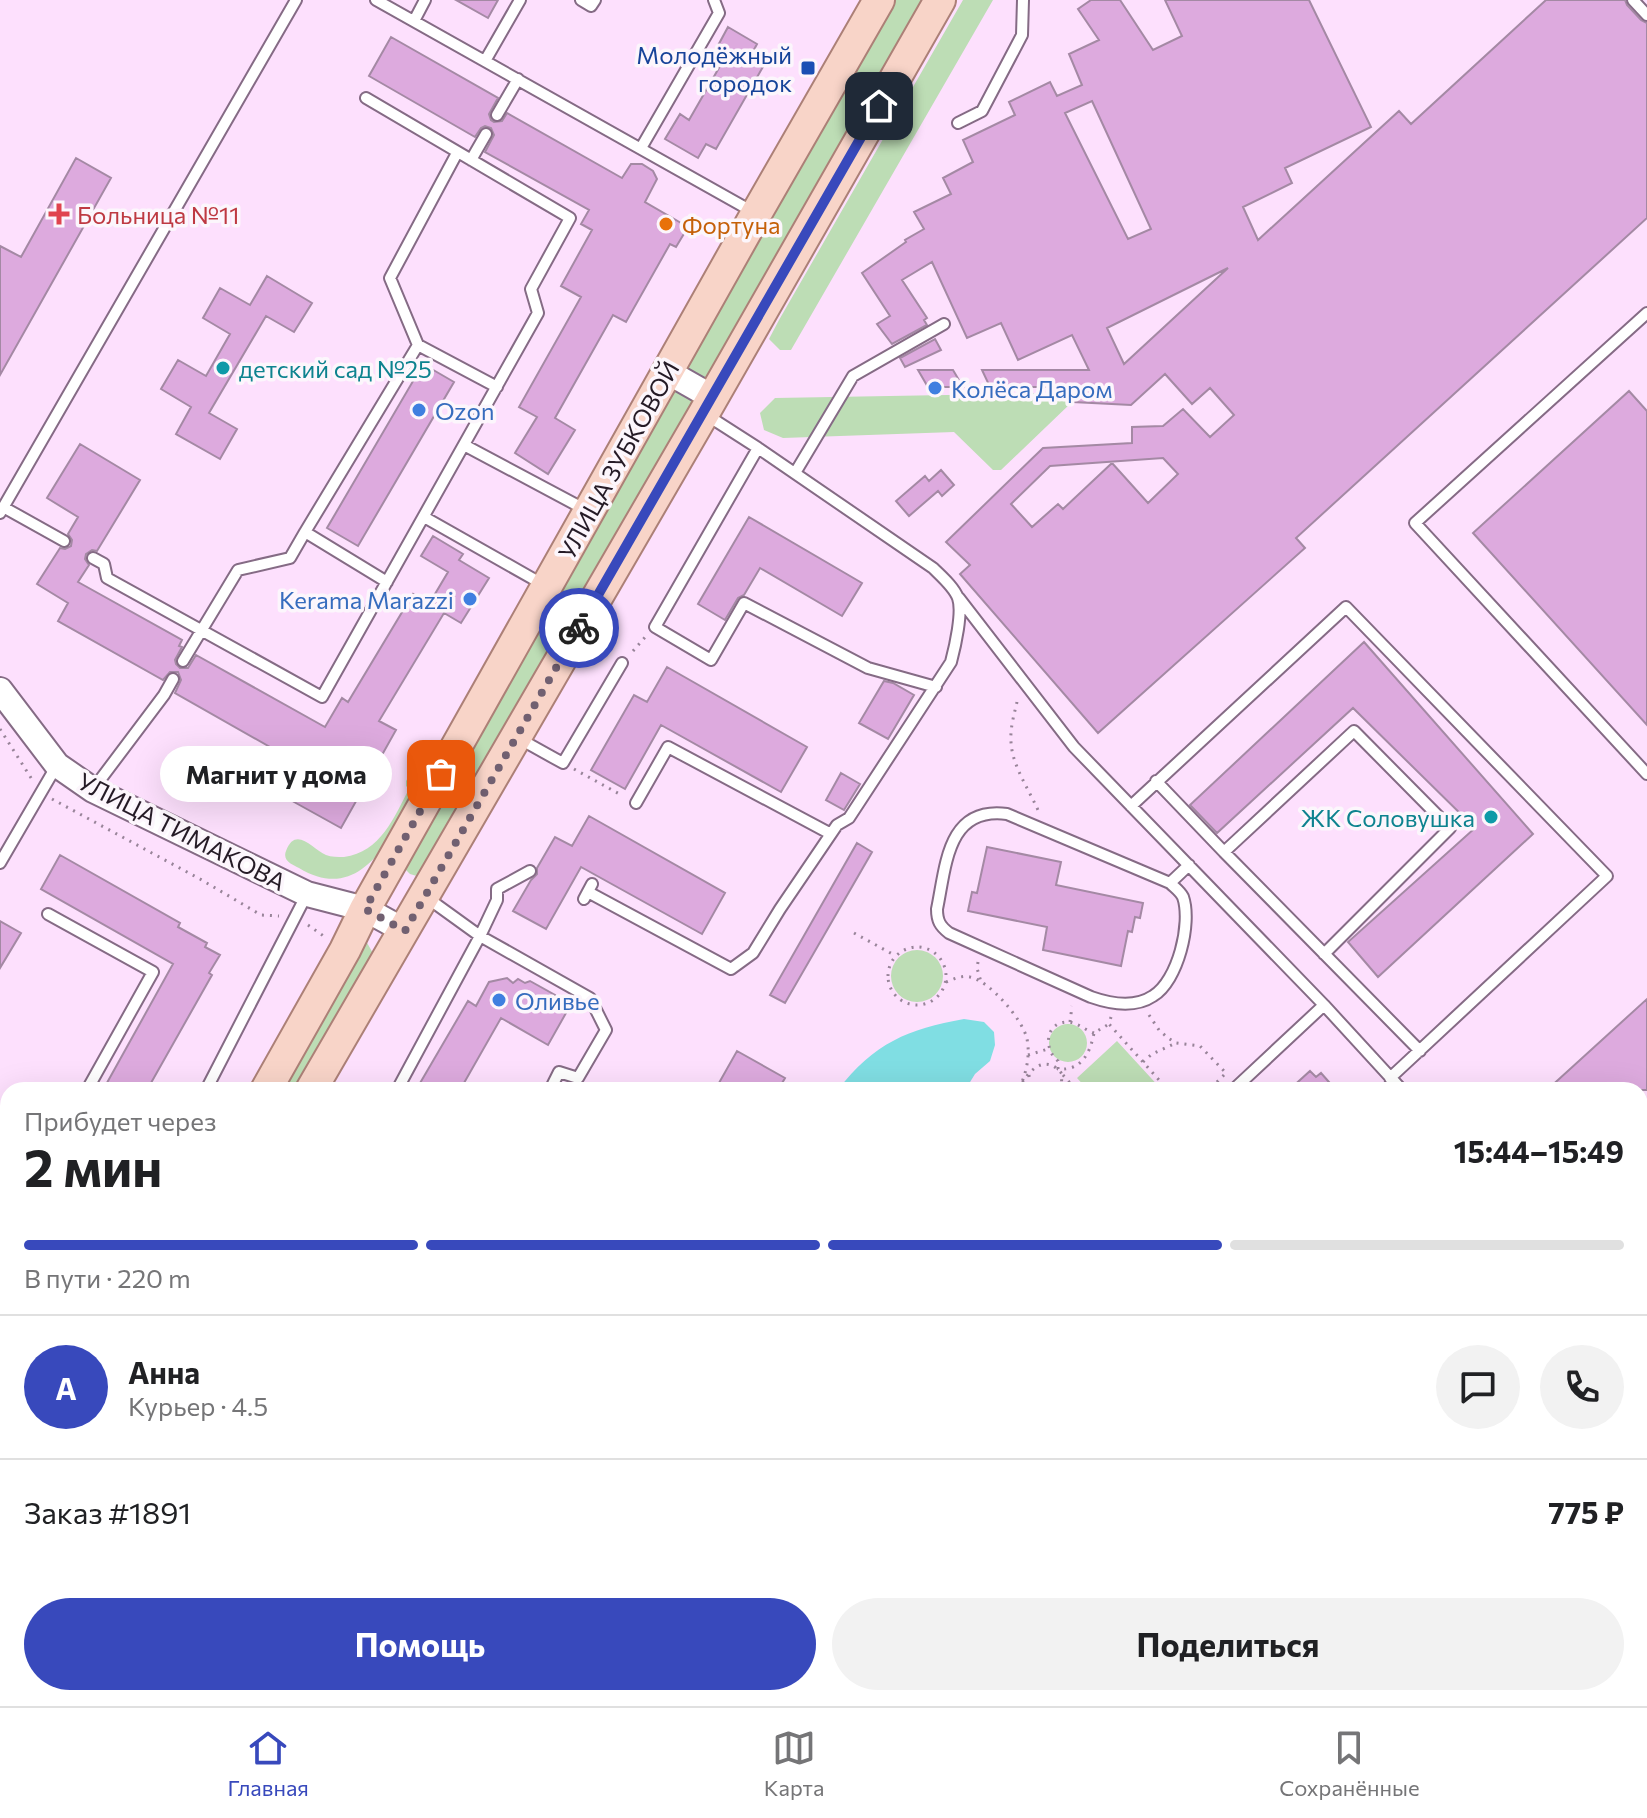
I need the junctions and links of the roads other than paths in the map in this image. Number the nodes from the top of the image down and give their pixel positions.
1 (296, 0) edge
2 (376, 0) edge
3 (425, 0) edge
4 (520, 0) edge
5 (581, 0) edge
6 (595, 0) edge
7 (714, 0) edge
8 (879, 0) edge
9 (940, 0) edge
10 (1023, 0) edge
11 (1633, 0) edge
12 (1647, 15) edge
13 (414, 21) junction
14 (485, 61) junction
15 (518, 79) junction
16 (366, 98) dead end
17 (497, 115) dead end
18 (958, 123) dead end
19 (486, 134) dead end
20 (641, 148) junction
21 (457, 153) junction
22 (471, 160) junction
23 (756, 214) junction
24 (1647, 313) edge
25 (944, 324) dead end
26 (418, 345) junction
27 (668, 372) junction
28 (497, 387) junction
29 (708, 405) junction
30 (464, 445) junction
31 (758, 448) junction
32 (795, 473) junction
33 (2, 510) edge
34 (589, 512) junction
35 (424, 517) junction
36 (305, 532) junction
37 (64, 541) dead end
38 (93, 558) dead end
39 (387, 582) junction
40 (547, 586) junction
41 (959, 598) junction
42 (201, 631) junction
43 (183, 661) dead end
44 (622, 663) road end
45 (173, 679) dead end
46 (936, 687) junction
47 (0, 690) edge
48 (516, 737) junction
49 (57, 765) junction
50 (1647, 774) edge
51 (1156, 781) junction
52 (93, 790) junction
53 (636, 803) road end
54 (1131, 806) junction
55 (831, 834) junction
56 (1224, 852) junction
57 (0, 863) edge
58 (1189, 865) junction
59 (530, 871) dead end
60 (1170, 883) junction
61 (588, 892) dead end
62 (307, 894) junction
63 (425, 896) junction
64 (365, 909) junction
65 (48, 914) dead end
66 (405, 931) junction
67 (480, 936) junction
68 (1324, 954) junction
69 (1324, 1005) junction
70 (1420, 1051) junction
71 (1390, 1078) junction
72 (92, 1082) edge
73 (210, 1082) edge
74 (271, 1082) edge
75 (316, 1082) edge
76 (401, 1082) edge
77 (554, 1082) edge
78 (1242, 1082) edge
79 (1394, 1082) edge

1 - 33 lane
2 - 13 lane
3 - 13 lane
4 - 14 lane
5 - 6 lane
7 - 20 lane
8 - 23 main road, УЛИЦА ЗУБКОВОЙ
9 - 29 main road, УЛИЦА ЗУБКОВОЙ
10 - 18 lane
11 - 12 lane
13 - 14 lane
14 - 15 lane
15 - 17 lane
15 - 20 lane
16 - 21 lane
19 - 22 lane
20 - 23 lane
21 - 22 lane
21 - 26 lane
22 - 28 lane
23 - 27 main road, УЛИЦА ЗУБКОВОЙ
24 - 50 lane
25 - 32 lane
26 - 28 lane
26 - 36 lane
27 - 29 street
27 - 34 main road, УЛИЦА ЗУБКОВОЙ
28 - 30 lane
29 - 31 lane
29 - 48 main road, УЛИЦА ЗУБКОВОЙ
30 - 34 lane
30 - 35 lane
31 - 32 lane
31 - 46 lane
32 - 41 lane
33 - 37 lane
34 - 40 main road, УЛИЦА ЗУБКОВОЙ
35 - 39 lane
35 - 40 lane
36 - 39 lane
36 - 42 lane
38 - 42 lane
39 - 42 lane
40 - 64 main road, УЛИЦА ЗУБКОВОЙ
41 - 46 lane
41 - 54 lane
42 - 43 lane
44 - 48 lane
45 - 52 lane
46 - 55 lane
47 - 49 street, УЛИЦА ТИМАКОВА
48 - 63 main road, УЛИЦА ЗУБКОВОЙ
49 - 52 street, УЛИЦА ТИМАКОВА
49 - 57 lane
51 - 54 lane
51 - 56 lane
51 - 70 lane
52 - 62 street, УЛИЦА ТИМАКОВА
53 - 55 lane
54 - 58 lane
55 - 61 lane
56 - 68 lane
56 - 68 lane
58 - 60 lane
58 - 69 lane
59 - 67 lane
60 - 60 lane
62 - 64 street, УЛИЦА ТИМАКОВА
62 - 73 lane
63 - 66 main road, УЛИЦА ЗУБКОВОЙ
63 - 67 lane
64 - 66 street, УЛИЦА ТИМАКОВА
64 - 74 main road, УЛИЦА ЗУБКОВОЙ
65 - 72 lane
66 - 75 main road, УЛИЦА ЗУБКОВОЙ
67 - 76 lane
67 - 77 lane
68 - 70 lane
69 - 71 lane
69 - 78 lane
70 - 71 lane
71 - 79 lane

